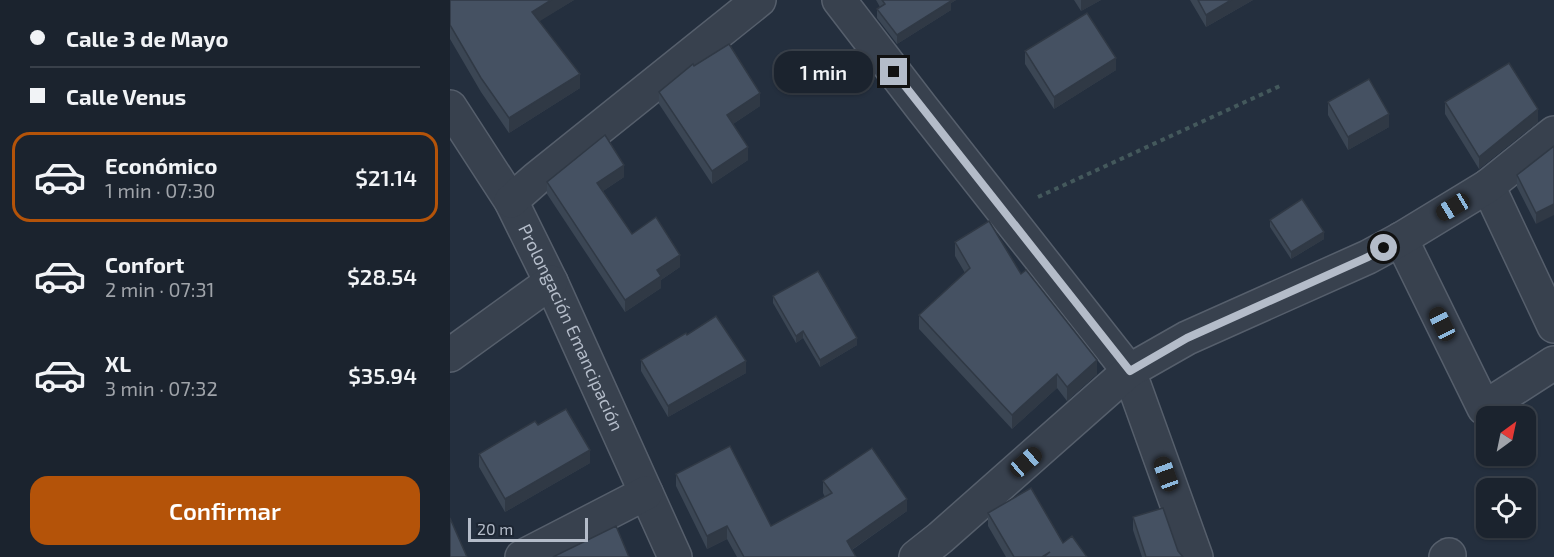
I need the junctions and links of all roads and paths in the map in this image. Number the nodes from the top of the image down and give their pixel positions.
1 (759, 0) edge
2 (839, 0) edge
3 (1282, 86) dead end
4 (450, 107) edge
5 (1554, 133) edge
6 (1488, 186) junction
7 (511, 201) junction
8 (1005, 213) junction
9 (1401, 239) junction
10 (551, 282) junction
11 (1554, 326) edge
12 (450, 355) edge
13 (1554, 363) edge
14 (1130, 371) junction
15 (646, 493) junction
16 (936, 551) edge
17 (522, 557) edge
18 (675, 557) edge
19 (1196, 557) edge

1 - 7 street
2 - 8 street
3 - 8 path
4 - 7 street, Prolongación Emancipación
5 - 6 street
6 - 9 street
6 - 11 street
7 - 10 street, Prolongación Emancipación
8 - 14 street
9 - 13 street
9 - 14 street
10 - 12 street
10 - 15 street, Prolongación Emancipación
14 - 16 street
14 - 19 street
15 - 17 street
15 - 18 street, Prolongación Emancipación

